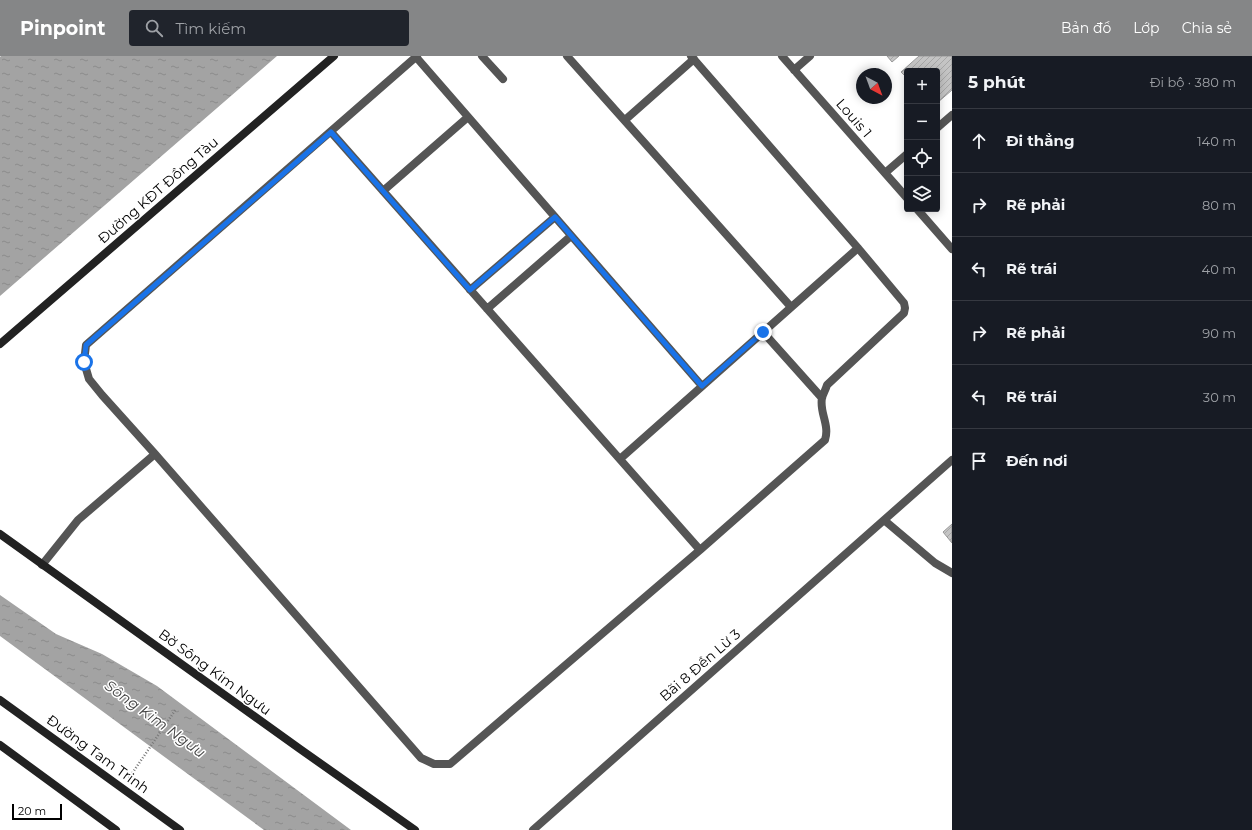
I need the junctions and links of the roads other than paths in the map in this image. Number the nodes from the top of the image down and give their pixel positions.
1 (334, 56) edge
2 (416, 56) edge
3 (482, 56) edge
4 (567, 56) edge
5 (782, 56) edge
6 (810, 56) edge
7 (692, 58) edge
8 (794, 70) junction
9 (503, 79) dead end
10 (952, 115) edge
11 (468, 117) junction
12 (625, 120) junction
13 (940, 125) edge
14 (331, 132) junction
15 (904, 156) edge
16 (885, 172) junction
17 (383, 191) junction
18 (904, 194) edge
19 (920, 212) edge
20 (555, 217) junction
21 (571, 236) junction
22 (858, 248) junction
23 (952, 249) edge
24 (470, 290) junction
25 (791, 307) junction
26 (487, 309) junction
27 (763, 332) junction
28 (0, 344) edge
29 (702, 386) junction
30 (822, 398) junction
31 (155, 454) junction
32 (620, 460) junction
33 (952, 460) edge
34 (884, 520) junction
35 (0, 534) edge
36 (700, 550) junction
37 (42, 564) junction
38 (952, 573) edge
39 (0, 700) edge
40 (0, 745) edge
41 (116, 830) edge
42 (180, 830) edge
43 (416, 830) edge
44 (533, 830) edge

1 - 28 main road, Đường KĐT Đồng Tàu
2 - 11 street
2 - 14 street
3 - 9 street
4 - 12 street
5 - 8 street, Louis 1
6 - 8 street
7 - 12 street
7 - 22 street
8 - 16 street, Louis 1
10 - 13 street
11 - 17 street
11 - 20 street
12 - 25 street
14 - 17 street
14 - 31 street
15 - 16 street
16 - 18 street, Louis 1
17 - 24 street
19 - 23 street
20 - 21 street
20 - 24 street
21 - 26 street
21 - 29 street
22 - 25 street
22 - 30 street
24 - 26 street
25 - 27 street
26 - 32 street
27 - 29 street
27 - 30 street
29 - 32 street
30 - 36 street
31 - 36 street
31 - 37 street
32 - 36 street
33 - 34 street, Bãi 8 Đền Lừ 3
34 - 38 street
34 - 44 street, Bãi 8 Đền Lừ 3
35 - 37 main road, Bờ Sông Kim Ngưu
37 - 43 main road, Bờ Sông Kim Ngưu
39 - 42 main road, Đường Tam Trinh
40 - 41 main road

